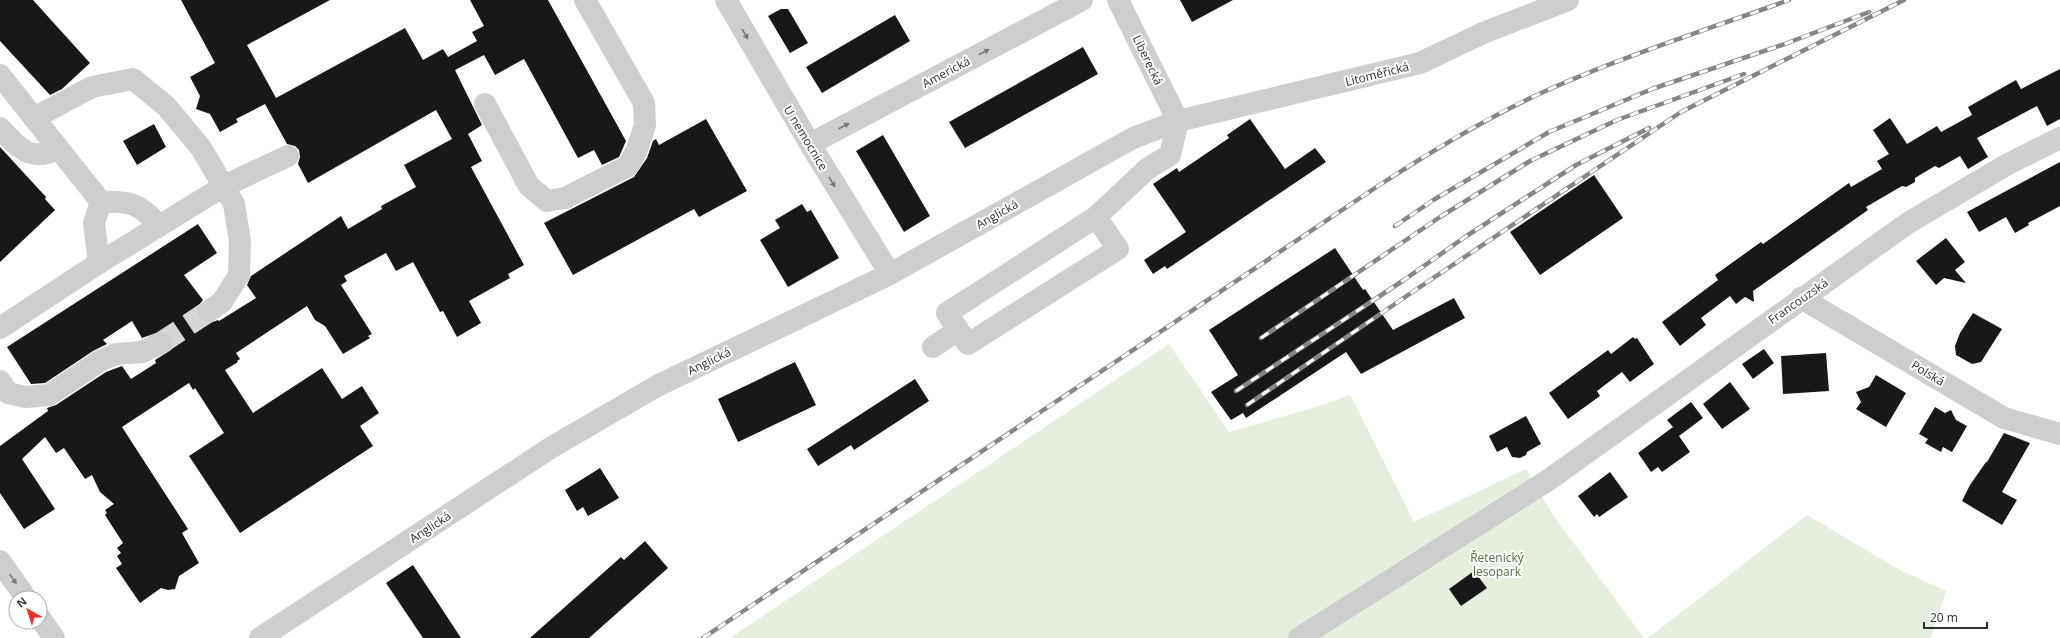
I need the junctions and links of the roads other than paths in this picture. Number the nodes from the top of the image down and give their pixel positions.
1 (585, 0) edge
2 (726, 0) edge
3 (1082, 0) edge
4 (1118, 0) edge
5 (1568, 0) edge
6 (0, 75) edge
7 (485, 104) dead end
8 (34, 118) junction
9 (1178, 120) junction
10 (0, 128) edge
11 (2060, 138) edge
12 (810, 144) junction
13 (58, 148) junction
14 (288, 156) dead end
15 (224, 186) junction
16 (101, 202) junction
17 (1096, 217) junction
18 (159, 226) junction
19 (99, 263) junction
20 (890, 274) junction
21 (1801, 298) junction
22 (209, 311) tunnel mouth
23 (0, 328) edge
24 (958, 330) junction
25 (161, 343) tunnel mouth
26 (933, 347) dead end
27 (0, 382) edge
28 (2060, 434) edge
29 (0, 561) edge
30 (20, 590) edge
31 (48, 629) edge
32 (54, 638) edge
33 (260, 638) edge
34 (1299, 638) edge

1 - 7 street
2 -> 12 street, U nemocnice
12 -> 3 street, Americká
4 - 9 street, Liberecká
5 - 9 street, Litoměřická
6 - 8 street
8 - 13 street
8 - 15 street
9 - 17 street
9 - 20 street, Anglická
10 - 13 street
11 - 21 street, Francouzská
12 -> 20 street, U nemocnice
13 - 16 street
14 - 15 street
15 - 18 street
15 - 22 street
16 - 18 street
16 - 19 street
17 - 24 street
17 - 24 street
18 - 19 street
19 - 23 street
20 - 33 street, Anglická
21 - 28 street, Polská
21 - 34 street, Francouzská
24 - 26 street
25 - 27 street
29 -> 30 street
31 - 32 street

